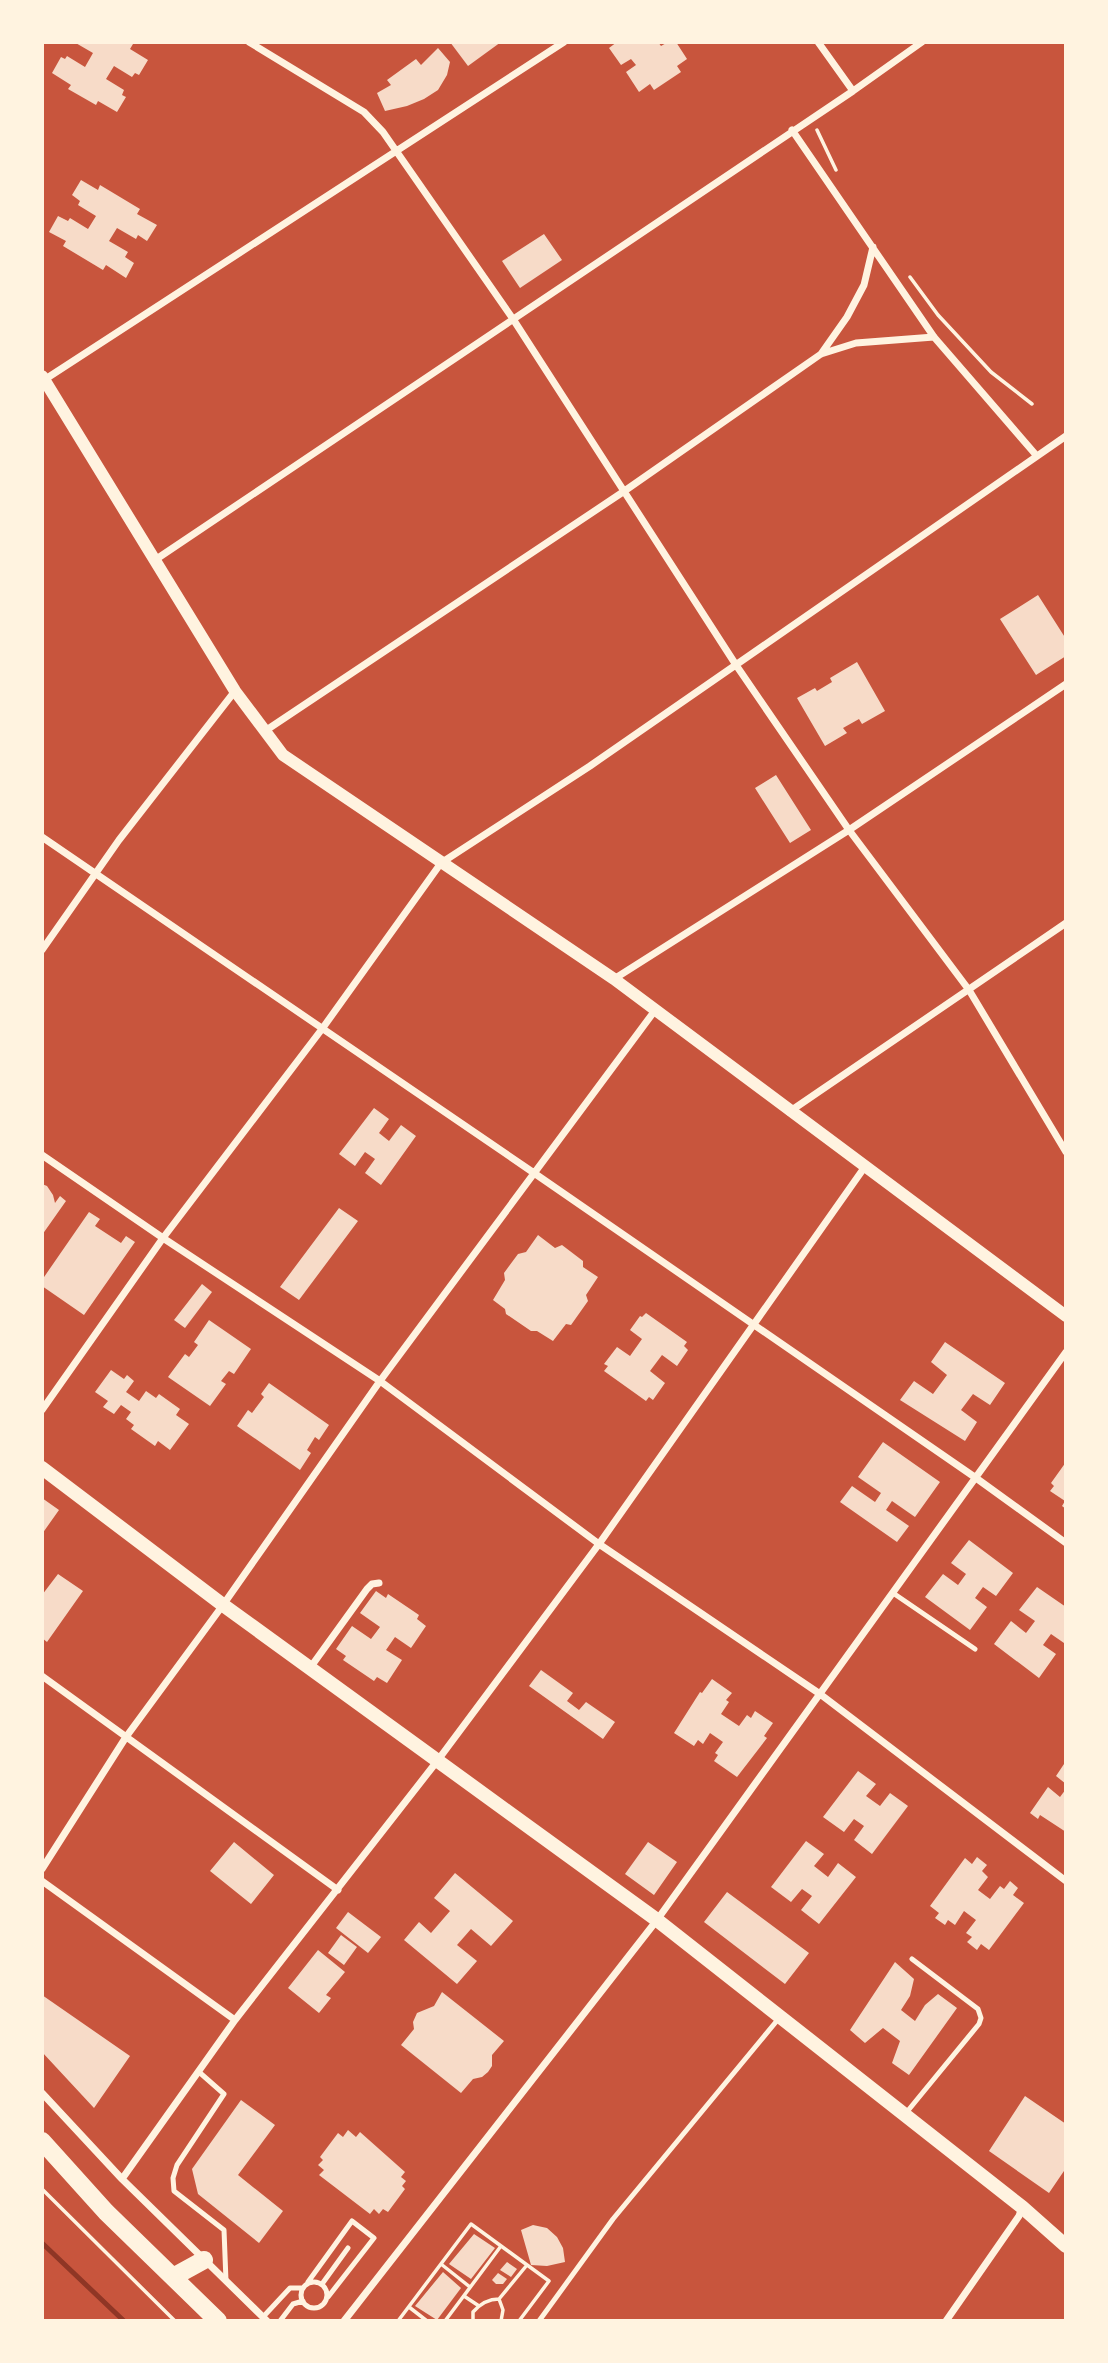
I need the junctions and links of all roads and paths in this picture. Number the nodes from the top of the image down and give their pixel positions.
1 (249, 42) edge
2 (564, 42) edge
3 (818, 42) edge
4 (922, 42) edge
5 (853, 91) junction
6 (811, 118) junction
7 (792, 130) junction
8 (396, 150) junction
9 (837, 172) dead end
10 (873, 247) junction
11 (905, 271) dead end
12 (513, 319) junction
13 (934, 337) junction
14 (821, 355) junction
15 (43, 378) edge
16 (1032, 404) dead end
17 (1066, 436) edge
18 (1036, 455) junction
19 (623, 492) junction
20 (155, 560) junction
21 (736, 665) junction
22 (1066, 684) edge
23 (235, 691) junction
24 (264, 732) junction
25 (849, 830) junction
26 (42, 837) edge
27 (441, 863) junction
28 (95, 874) junction
29 (1066, 923) edge
30 (42, 950) edge
31 (614, 979) junction
32 (969, 990) junction
33 (656, 1010) junction
34 (322, 1029) junction
35 (789, 1112) junction
36 (1066, 1152) edge
37 (42, 1155) edge
38 (864, 1168) junction
39 (534, 1173) junction
40 (163, 1238) junction
41 (1066, 1316) edge
42 (754, 1326) junction
43 (1066, 1352) edge
44 (380, 1381) junction
45 (42, 1410) edge
46 (42, 1468) edge
47 (976, 1478) junction
48 (1066, 1543) edge
49 (599, 1544) junction
50 (379, 1583) dead end
51 (893, 1592) junction
52 (223, 1605) junction
53 (975, 1649) dead end
54 (310, 1668) junction
55 (42, 1676) edge
56 (820, 1694) junction
57 (126, 1737) junction
58 (438, 1760) junction
59 (42, 1870) edge
60 (42, 1881) edge
61 (1066, 1881) edge
62 (338, 1889) junction
63 (657, 1920) junction
64 (912, 1959) dead end
65 (780, 2017) junction
66 (235, 2020) junction
67 (199, 2072) junction
68 (42, 2093) edge
69 (904, 2116) junction
70 (42, 2141) edge
71 (122, 2179) junction
72 (42, 2189) edge
73 (1022, 2207) junction
74 (501, 2246) junction
75 (1066, 2246) edge
76 (348, 2248) dead end
77 (204, 2260) junction
78 (441, 2264) junction
79 (527, 2265) junction
80 (173, 2277) junction
81 (226, 2281) junction
82 (308, 2282) junction
83 (322, 2284) junction
84 (470, 2287) junction
85 (302, 2288) junction
86 (464, 2296) junction
87 (328, 2297) junction
88 (499, 2299) junction
89 (303, 2301) junction
90 (479, 2306) junction
91 (409, 2307) junction
92 (265, 2319) edge
93 (175, 2321) edge
94 (218, 2321) edge
95 (280, 2321) edge
96 (344, 2321) edge
97 (398, 2321) edge
98 (427, 2321) edge
99 (445, 2321) edge
100 (474, 2321) edge
101 (501, 2321) edge
102 (519, 2321) edge
103 (538, 2321) edge
104 (946, 2321) edge

1 - 8 street
2 - 8 street
3 - 5 street
4 - 5 street
5 - 6 street
6 - 7 street
6 - 9 path
7 - 10 street
7 - 12 street
8 - 12 street
8 - 15 street
10 - 13 street
10 - 14 street
11 - 16 path
12 - 19 street
12 - 20 street
13 - 14 street
13 - 18 street
14 - 19 street
15 - 20 street
17 - 18 street
18 - 21 street
19 - 21 street
19 - 24 street
20 - 23 street
21 - 25 street
21 - 27 street
22 - 25 street
23 - 24 street
23 - 28 street
24 - 27 street
25 - 31 street
25 - 32 street
26 - 28 street
27 - 31 street
27 - 34 street
28 - 30 street
28 - 34 street
29 - 32 street
31 - 33 street
32 - 35 street
32 - 36 street
33 - 35 street
33 - 39 street
34 - 39 street
34 - 40 street
35 - 38 street
37 - 40 street
38 - 41 street
38 - 42 street
39 - 42 street
39 - 44 street
40 - 44 street
40 - 45 street
42 - 47 street
42 - 49 street
43 - 47 street
44 - 49 street
44 - 52 street
46 - 52 main road
47 - 48 street
47 - 51 street
49 - 56 street
49 - 58 street
50 - 54 street
51 - 53 lane
51 - 56 street
52 - 54 main road
52 - 57 street
54 - 58 main road
55 - 57 street
56 - 61 street
56 - 63 street
57 - 59 street
57 - 62 street
58 - 62 street
58 - 63 main road
60 - 66 street
62 - 66 street
63 - 65 main road
63 - 96 street
64 - 69 lane
65 - 69 main road
65 - 103 lane
66 - 67 street
67 - 71 street
67 - 81 lane
68 - 71 street
69 - 73 main road
70 - 80 main road
71 - 77 street
72 - 93 path
73 - 75 main road
73 - 104 street
74 - 78 path
74 - 79 path
74 - 84 path
76 - 83 lane
77 - 80 main road
77 - 81 street
78 - 84 path
78 - 91 path
79 - 88 path
79 - 102 path
80 - 94 main road
81 - 92 street
82 - 83 lane
82 - 85 lane
82 - 87 lane
83 - 87 lane
84 - 86 path
85 - 89 lane
85 - 92 lane
86 - 90 path
86 - 99 path
87 - 89 lane
88 - 90 path
88 - 101 path
89 - 95 lane
90 - 100 path
91 - 97 path
91 - 98 path

